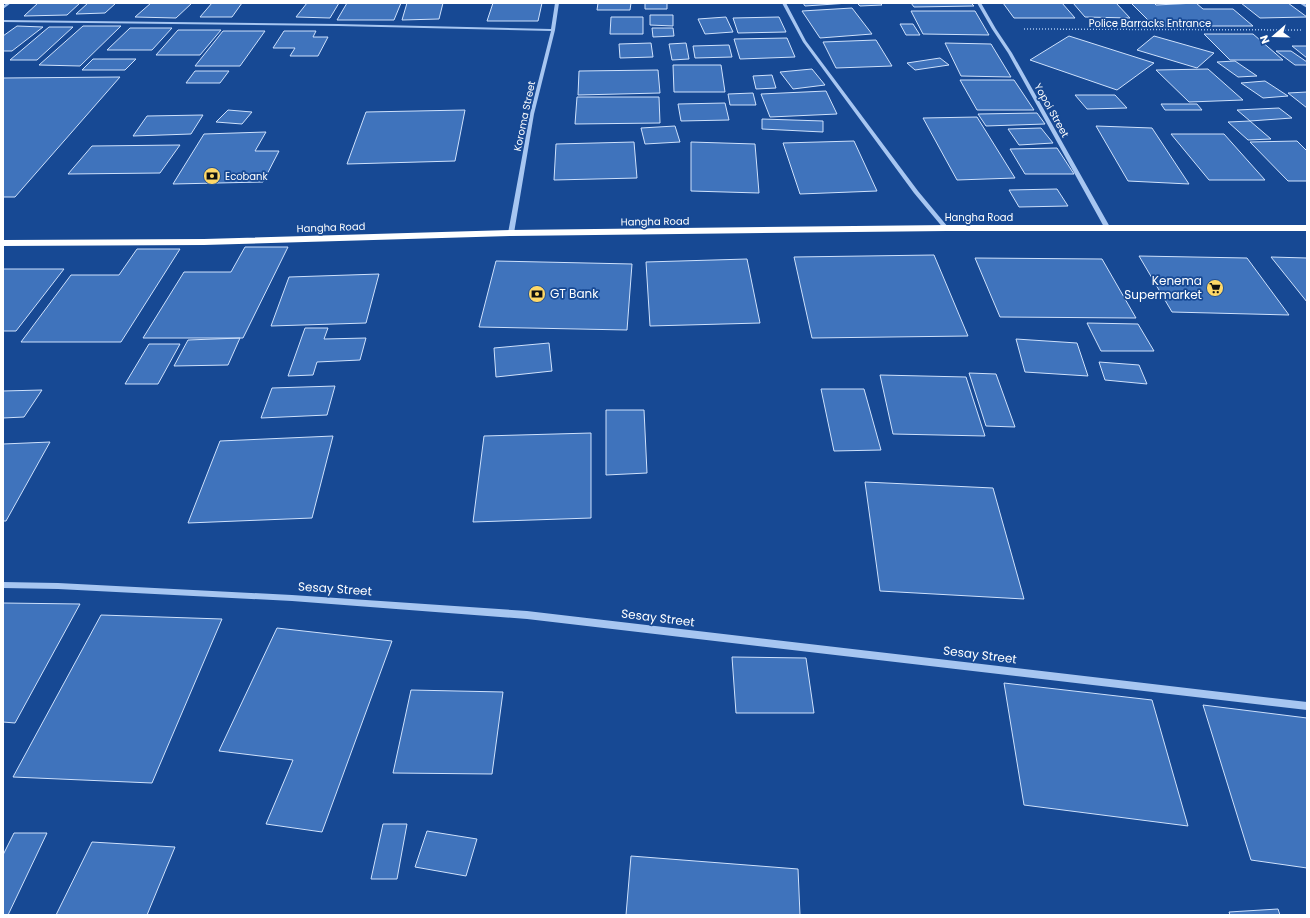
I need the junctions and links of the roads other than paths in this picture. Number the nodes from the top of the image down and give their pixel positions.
1 (9, 3) edge
2 (557, 3) edge
3 (784, 3) edge
4 (979, 3) edge
5 (1301, 3) edge
6 (1307, 7) edge
7 (3, 8) edge
8 (3, 21) edge
9 (553, 30) junction
10 (1107, 227) junction
11 (946, 228) junction
12 (1307, 228) edge
13 (511, 233) junction
14 (3, 243) edge
15 (3, 585) edge
16 (1307, 706) edge

1 - 7 street
2 - 9 street, Koroma Street
3 - 11 street
4 - 10 street, Yopoi Street
5 - 6 street
8 - 9 street
9 - 13 street, Koroma Street
10 - 11 highway, Hangha Road
10 - 12 highway, Hangha Road
11 - 13 highway, Hangha Road
13 - 14 highway, Hangha Road
15 - 16 street, Sesay Street

